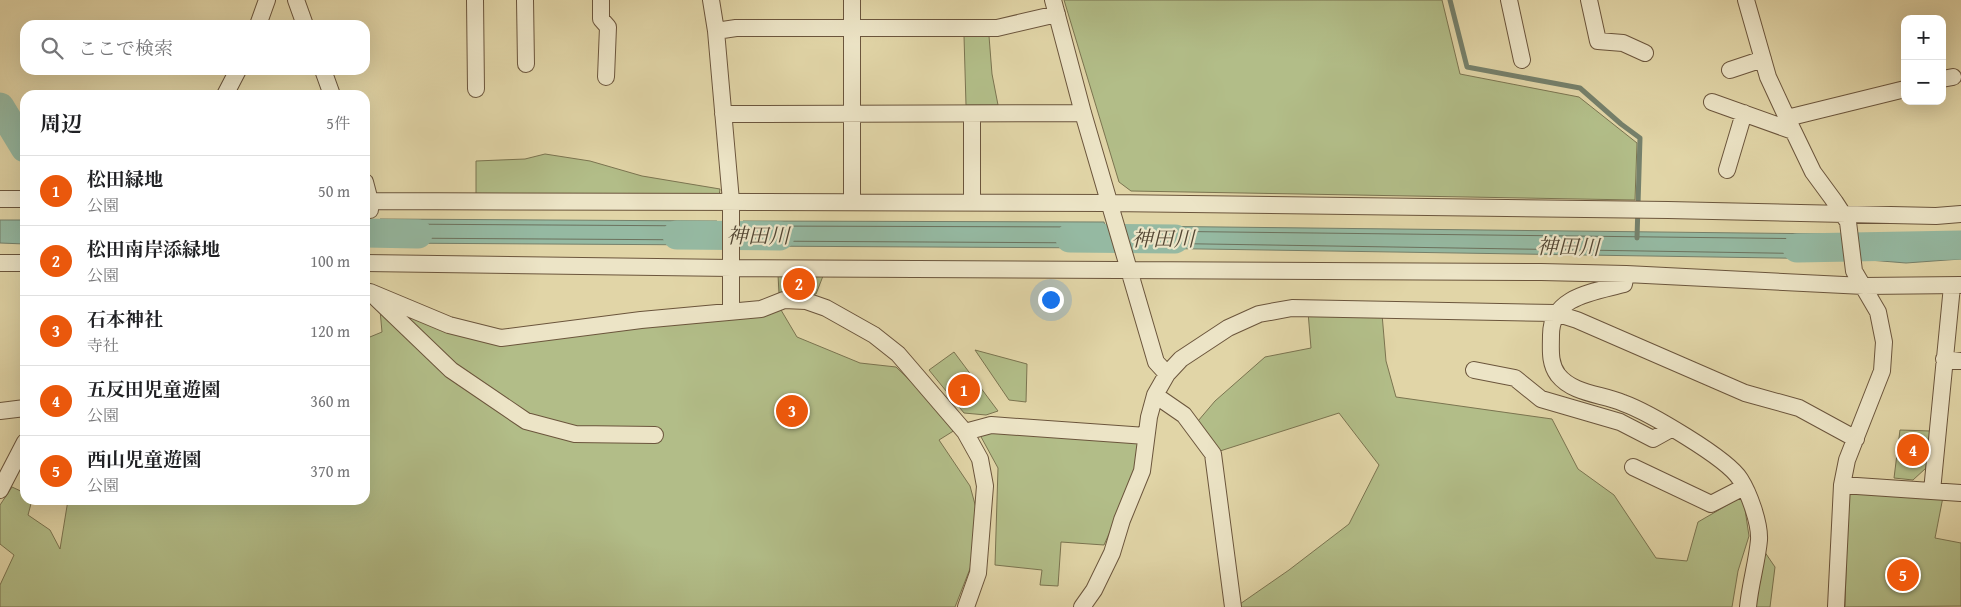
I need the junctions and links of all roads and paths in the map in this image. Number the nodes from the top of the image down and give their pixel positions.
1 (267, 0) edge
2 (296, 0) edge
3 (475, 0) edge
4 (524, 0) edge
5 (601, 0) edge
6 (711, 0) edge
7 (852, 0) edge
8 (1509, 0) edge
9 (1589, 0) edge
10 (1746, 0) edge
11 (1055, 7) edge
12 (260, 20) edge
13 (303, 20) edge
14 (852, 28) junction
15 (716, 30) junction
16 (1645, 53) dead end
17 (1763, 59) junction
18 (1522, 60) dead end
19 (526, 64) dead end
20 (1730, 70) dead end
21 (235, 75) edge
22 (325, 75) edge
23 (606, 77) dead end
24 (476, 89) dead end
25 (228, 90) edge
26 (330, 90) edge
27 (1901, 90) edge
28 (1712, 102) dead end
29 (1744, 113) junction
30 (723, 114) junction
31 (852, 114) junction
32 (972, 114) junction
33 (1083, 114) junction
34 (1790, 124) junction
35 (1727, 170) dead end
36 (0, 199) edge
37 (20, 199) edge
38 (852, 202) junction
39 (972, 202) junction
40 (370, 204) edge
41 (1110, 205) junction
42 (731, 206) junction
43 (1961, 214) edge
44 (1846, 218) junction
45 (370, 260) edge
46 (0, 263) edge
47 (20, 263) edge
48 (731, 265) junction
49 (1127, 267) junction
50 (1626, 274) junction
51 (1957, 285) edge
52 (1864, 286) junction
53 (370, 294) edge
54 (370, 295) edge
55 (731, 311) junction
56 (1555, 313) junction
57 (1944, 360) junction
58 (1961, 361) edge
59 (1474, 370) dead end
60 (1167, 374) junction
61 (1155, 396) junction
62 (20, 409) edge
63 (0, 411) edge
64 (1671, 429) junction
65 (965, 432) junction
66 (654, 435) dead end
67 (1146, 436) junction
68 (1856, 439) junction
69 (20, 452) edge
70 (1633, 467) dead end
71 (1842, 485) junction
72 (1744, 488) junction
73 (0, 490) edge
74 (1932, 492) junction
75 (1961, 493) edge
76 (966, 607) edge
77 (1082, 607) edge
78 (1233, 607) edge
79 (1748, 607) edge
80 (1836, 607) edge

1 - 12 street
2 - 13 street
3 - 24 street
4 - 19 street
5 - 23 street
6 - 15 street
7 - 14 street
8 - 18 street
9 - 16 street
10 - 17 street
11 - 14 street
11 - 33 street
14 - 15 street
14 - 31 street
15 - 30 street
17 - 20 street
17 - 34 street
21 - 25 street
22 - 26 street
27 - 34 street
28 - 29 street
29 - 34 street
29 - 35 street
30 - 31 street
30 - 42 street
31 - 32 street
31 - 38 street
32 - 33 street
32 - 39 street
33 - 41 street
34 - 44 street
36 - 37 street
38 - 39 street
38 - 42 street
39 - 41 street
40 - 42 street
41 - 44 street
41 - 49 street
42 - 48 street
43 - 44 street
44 - 52 street
45 - 48 street
46 - 47 street
48 - 49 street
48 - 55 street
49 - 50 street
49 - 60 street
50 - 52 street
50 - 56 street
51 - 52 street
51 - 57 street
52 - 68 street
53 - 55 street
54 - 66 street
55 - 65 street
56 - 60 street
56 - 64 street
56 - 68 street
57 - 58 street
57 - 74 street
59 - 64 street
60 - 61 street
61 - 67 street
61 - 78 street
62 - 63 street
64 - 72 street
65 - 67 street
65 - 76 street
67 - 77 street
68 - 71 street
69 - 73 street
70 - 72 street
71 - 74 street
71 - 80 street
72 - 79 street
74 - 75 street

